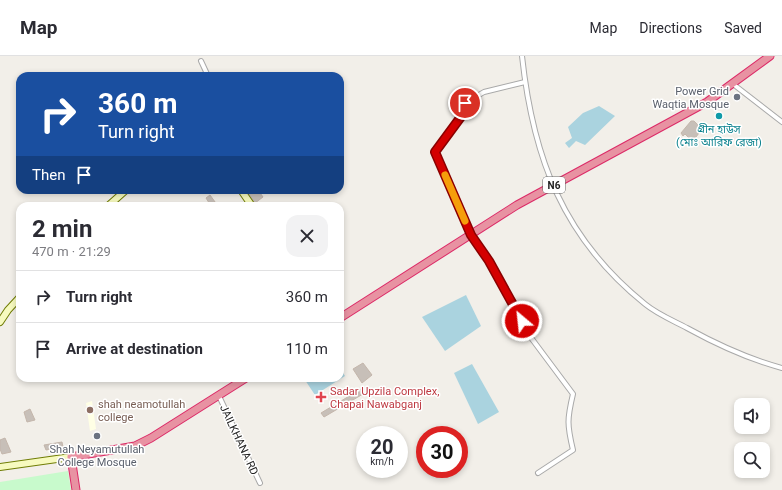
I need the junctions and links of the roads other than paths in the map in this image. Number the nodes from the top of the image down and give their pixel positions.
1 (522, 56) edge
2 (770, 56) edge
3 (200, 61) dead end
4 (206, 72) edge
5 (525, 82) junction
6 (733, 84) junction
7 (782, 122) edge
8 (552, 186) junction
9 (122, 194) edge
10 (112, 202) edge
11 (471, 235) junction
12 (16, 301) edge
13 (344, 315) edge
14 (0, 322) edge
15 (782, 368) edge
16 (240, 382) edge
17 (219, 396) junction
18 (71, 457) junction
19 (0, 467) edge
20 (538, 473) dead end
21 (260, 484) dead end
22 (76, 490) edge

1 - 5 street
2 - 6 highway, N6
3 - 4 street
5 - 8 street
5 - 11 street
6 - 7 street
6 - 8 highway, N6
8 - 11 highway, N6
8 - 15 street
9 - 10 street
11 - 13 highway, N6
11 - 20 street
12 - 14 street
16 - 17 highway
17 - 18 highway
17 - 21 street, JAILKHANA RD
18 - 19 street
18 - 22 highway

